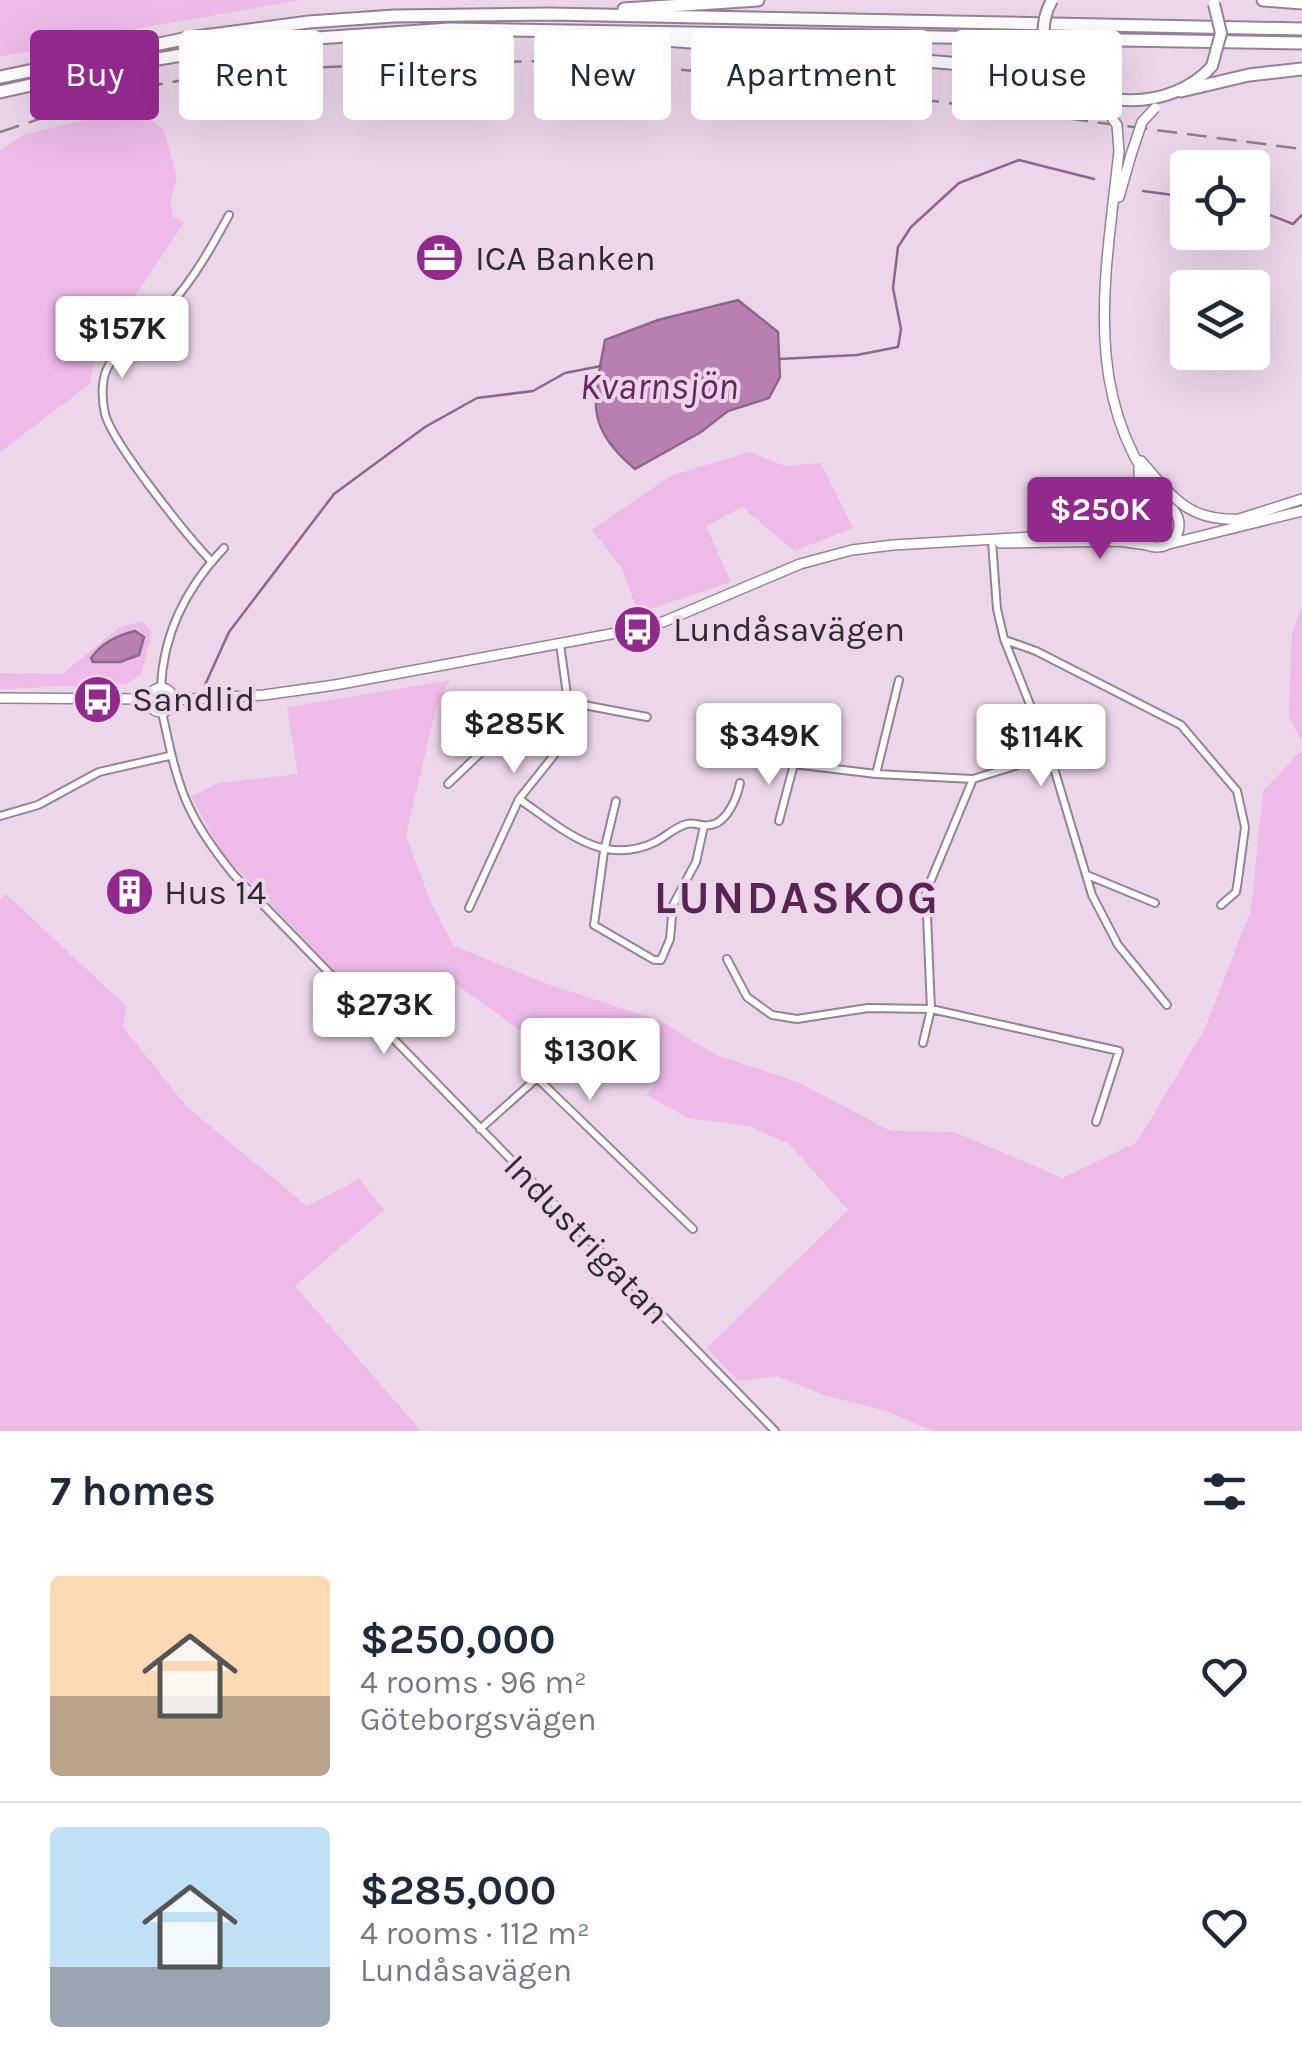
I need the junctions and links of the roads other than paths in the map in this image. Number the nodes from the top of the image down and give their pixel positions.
1 (758, 0) edge
2 (1052, 0) edge
3 (1264, 0) edge
4 (1213, 2) edge
5 (1302, 3) edge
6 (550, 14) junction
7 (580, 29) junction
8 (1302, 29) edge
9 (1043, 30) edge
10 (1302, 43) edge
11 (952, 64) edge
12 (1302, 70) edge
13 (0, 77) edge
14 (1181, 91) junction
15 (0, 92) edge
16 (1167, 96) junction
17 (1122, 99) edge
18 (1114, 120) edge
19 (1114, 214) junction
20 (229, 215) dead end
21 (1132, 450) junction
22 (1138, 465) junction
23 (1302, 499) edge
24 (1171, 509) junction
25 (1298, 511) edge
26 (1138, 513) junction
27 (1241, 519) junction
28 (992, 542) junction
29 (1168, 544) junction
30 (1147, 545) junction
31 (224, 548) dead end
32 (212, 562) junction
33 (1004, 640) junction
34 (560, 644) junction
35 (900, 680) dead end
36 (161, 688) junction
37 (0, 698) edge
38 (150, 699) junction
39 (173, 700) junction
40 (568, 702) junction
41 (162, 712) junction
42 (647, 718) dead end
43 (750, 751) dead end
44 (1050, 755) junction
45 (169, 756) junction
46 (794, 764) junction
47 (876, 774) junction
48 (973, 780) junction
49 (740, 783) dead end
50 (448, 784) dead end
51 (520, 800) junction
52 (616, 801) dead end
53 (0, 816) edge
54 (778, 821) dead end
55 (704, 826) junction
56 (604, 851) junction
57 (1086, 874) junction
58 (1155, 903) dead end
59 (1221, 905) dead end
60 (470, 908) dead end
61 (727, 959) dead end
62 (1166, 1005) dead end
63 (931, 1009) junction
64 (923, 1043) dead end
65 (1096, 1122) dead end
66 (480, 1130) junction
67 (692, 1228) dead end
68 (770, 1429) edge

1 - 6 highway
2 - 9 main road, bridge
3 - 5 highway
4 - 14 main road, bridge
6 - 8 highway
6 - 13 highway
7 - 10 highway
7 - 11 highway
7 - 15 highway
12 - 14 highway
14 - 16 main road
16 - 17 main road
16 - 19 street, bridge
18 - 19 street, bridge
19 - 21 street
20 - 32 street
21 - 22 street
21 - 27 street
22 - 24 street
22 - 26 street
23 - 27 street
24 - 26 street
24 - 27 street
24 - 29 street
25 - 29 street
26 - 28 street
26 - 30 street
28 - 30 street
28 - 33 street
28 - 34 street
29 - 30 street
31 - 32 street
32 - 36 street
33 - 44 street
33 - 59 street
34 - 39 street
34 - 40 street
35 - 47 street
36 - 38 street
36 - 39 street
37 - 38 street
38 - 41 street
39 - 41 street
40 - 42 street
40 - 50 street
40 - 51 street
41 - 45 street, Industrigatan
43 - 46 street
44 - 48 street
44 - 57 street
45 - 53 street
45 - 66 street, Industrigatan
46 - 47 street
46 - 54 street
47 - 48 street
48 - 63 street
49 - 55 street
51 - 56 street
51 - 60 street
52 - 56 street
55 - 56 street
55 - 56 street
57 - 58 street
57 - 62 street
61 - 63 street
63 - 64 street
63 - 65 street
66 - 67 street
66 - 68 street, Industrigatan

